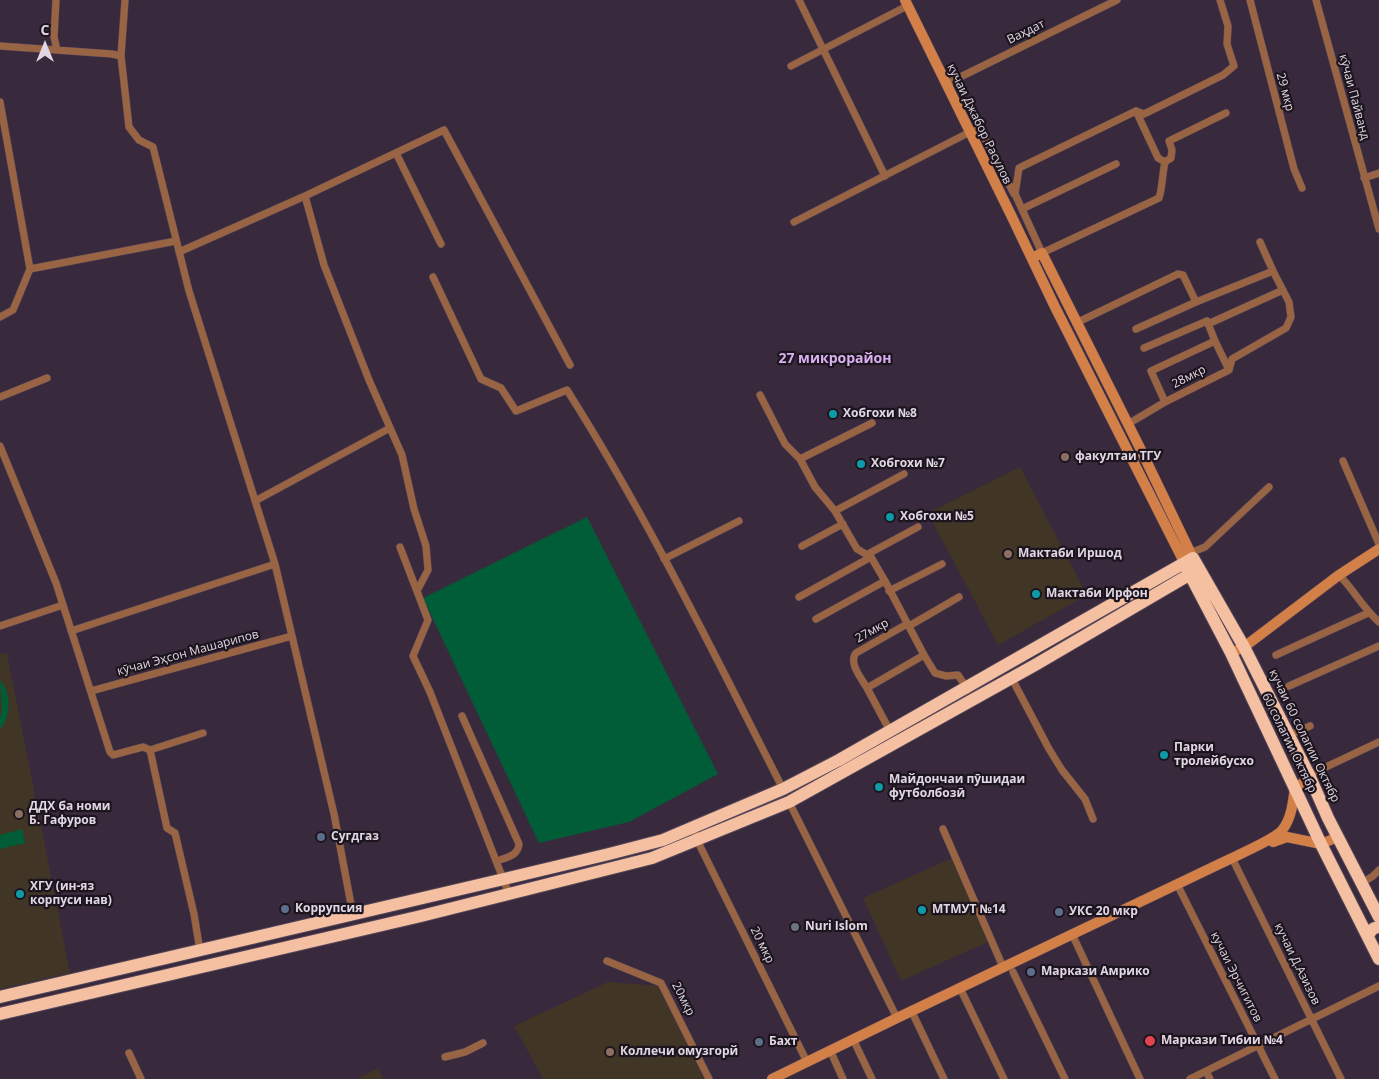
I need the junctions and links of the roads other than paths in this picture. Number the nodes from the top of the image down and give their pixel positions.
1 (56, 0) edge
2 (125, 0) edge
3 (799, 0) edge
4 (1117, 0) edge
5 (1220, 0) edge
6 (1250, 0) edge
7 (1316, 0) edge
8 (906, 3) edge
9 (0, 46) edge
10 (58, 50) junction
11 (824, 50) junction
12 (121, 56) junction
13 (791, 66) dead end
14 (946, 84) junction
15 (0, 102) edge
16 (1136, 111) junction
17 (1226, 113) dead end
18 (970, 132) junction
19 (396, 153) junction
20 (1165, 162) junction
21 (1116, 164) dead end
22 (1379, 173) edge
23 (885, 176) junction
24 (1364, 178) junction
25 (1302, 188) dead end
26 (1014, 194) junction
27 (305, 196) junction
28 (1022, 209) junction
29 (794, 222) dead end
30 (1379, 229) edge
31 (176, 241) junction
32 (1260, 242) dead end
33 (441, 244) dead end
34 (179, 252) junction
35 (1042, 253) junction
36 (1032, 258) junction
37 (30, 269) junction
38 (1273, 271) junction
39 (433, 277) dead end
40 (1282, 290) junction
41 (1196, 302) junction
42 (0, 317) edge
43 (1076, 323) junction
44 (1208, 324) junction
45 (1136, 329) dead end
46 (1215, 341) junction
47 (1144, 348) dead end
48 (570, 365) dead end
49 (1229, 370) junction
50 (47, 378) dead end
51 (760, 395) dead end
52 (0, 398) edge
53 (1165, 402) junction
54 (872, 423) dead end
55 (1128, 424) junction
56 (390, 428) junction
57 (0, 446) edge
58 (800, 459) junction
59 (1146, 460) junction
60 (1343, 461) dead end
61 (1135, 465) junction
62 (904, 474) dead end
63 (1269, 487) dead end
64 (1162, 494) junction
65 (1151, 499) junction
66 (255, 501) junction
67 (835, 510) junction
68 (739, 520) dead end
69 (843, 524) junction
70 (918, 527) dead end
71 (1379, 544) edge
72 (400, 546) dead end
73 (802, 546) dead end
74 (1379, 549) edge
75 (869, 556) junction
76 (664, 559) junction
77 (1191, 563) junction
78 (275, 564) junction
79 (942, 564) dead end
80 (1339, 575) junction
81 (885, 581) junction
82 (417, 591) junction
83 (890, 591) junction
84 (799, 596) dead end
85 (959, 596) dead end
86 (63, 605) junction
87 (1368, 613) junction
88 (816, 620) dead end
89 (1379, 622) edge
90 (908, 625) junction
91 (0, 626) edge
92 (71, 631) junction
93 (292, 636) junction
94 (1379, 646) edge
95 (1244, 647) junction
96 (1231, 654) junction
97 (924, 655) junction
98 (1276, 655) dead end
99 (1011, 677) junction
100 (966, 686) junction
101 (1289, 686) dead end
102 (867, 688) junction
103 (91, 691) junction
104 (973, 699) junction
105 (462, 716) dead end
106 (1310, 726) dead end
107 (890, 731) junction
108 (203, 733) dead end
109 (1289, 735) junction
110 (1379, 742) edge
111 (150, 750) junction
112 (1313, 775) junction
113 (1295, 787) junction
114 (782, 790) junction
115 (789, 802) junction
116 (1093, 819) dead end
117 (693, 827) junction
118 (943, 829) dead end
119 (1338, 837) junction
120 (697, 840) junction
121 (1321, 844) junction
122 (1232, 858) junction
123 (497, 861) junction
124 (1379, 870) edge
125 (504, 880) junction
126 (1362, 882) junction
127 (1177, 884) junction
128 (509, 894) junction
129 (366, 911) junction
130 (353, 915) junction
131 (1379, 917) edge
132 (1379, 927) edge
133 (371, 928) junction
134 (356, 931) junction
135 (1072, 934) junction
136 (1368, 937) junction
137 (200, 951) junction
138 (607, 960) dead end
139 (1379, 960) edge
140 (147, 963) junction
141 (1002, 965) junction
142 (1013, 972) dead end
143 (151, 979) junction
144 (1379, 986) edge
145 (960, 988) junction
146 (0, 997) edge
147 (912, 1010) junction
148 (0, 1014) edge
149 (897, 1018) junction
150 (1312, 1019) junction
151 (852, 1039) junction
152 (484, 1044) dead end
153 (1258, 1045) junction
154 (830, 1050) junction
155 (129, 1053) dead end
156 (445, 1057) dead end
157 (806, 1061) junction
158 (1206, 1071) junction
159 (142, 1079) edge
160 (709, 1079) edge
161 (772, 1079) edge
162 (843, 1079) edge
163 (872, 1079) edge
164 (944, 1079) edge
165 (1004, 1079) edge
166 (1065, 1079) edge
167 (1140, 1079) edge
168 (1190, 1079) edge
169 (1210, 1079) edge
170 (1275, 1079) edge
171 (1341, 1079) edge

1 - 10 street
2 - 12 street
3 - 11 street
4 - 14 street, Ваҳдат
5 - 16 street
6 - 25 street, 29 мкр
7 - 24 street, кӯчаи Пайванд
8 - 11 street
8 - 14 street, кучаи Джабор Расулов
9 - 10 street
10 - 12 street
11 - 13 street
11 - 23 street
12 - 31 street
14 - 18 street, кучаи Джабор Расулов
15 - 37 street
16 - 20 street
16 - 26 street
17 - 20 street
18 - 23 street
18 - 26 street
18 - 36 street, кучаи Джабор Расулов
19 - 27 street
19 - 33 street
19 - 48 street
20 - 35 street
21 - 28 street
22 - 24 street
23 - 29 street
24 - 30 street, кӯчаи Пайванд
26 - 28 street
27 - 34 street
27 - 56 street
28 - 35 street
31 - 34 street
31 - 37 street
32 - 38 street, 28мкр
34 - 66 street
35 - 36 street
35 - 43 street
36 - 61 street, кучаи Джабор Расулов
37 - 42 street
38 - 40 street, 28мкр
38 - 41 street
39 - 76 street
40 - 44 street
40 - 49 street, 28мкр
41 - 43 street
41 - 45 street
43 - 55 street
44 - 46 street
44 - 47 street
46 - 49 street
46 - 53 street, 28мкр
49 - 53 street, 28мкр
50 - 52 street
51 - 58 street, 27мкр
53 - 55 street
54 - 58 street
55 - 59 street
56 - 66 street
56 - 82 street
57 - 86 street
58 - 67 street, 27мкр
59 - 61 street
59 - 64 street
60 - 71 street
61 - 65 street, кучаи Джабор Расулов
62 - 67 street
63 - 77 street
64 - 65 street
64 - 77 street
65 - 77 street, кучаи Джабор Расулов
66 - 78 street
67 - 69 street, 27мкр
68 - 76 street
69 - 73 street
69 - 75 street, 27мкр
70 - 75 street
72 - 82 street
74 - 80 street
75 - 81 street, 27мкр
75 - 84 street
76 - 114 street
77 - 95 highway, кучаи 60 солагии Октябр
77 - 96 highway, 60 солагии Октябр
77 - 99 highway
77 - 100 highway
78 - 92 street
78 - 93 street
79 - 83 street
80 - 87 street
80 - 95 street
81 - 83 street, 27мкр
81 - 88 street
82 - 123 street
83 - 90 street, 27мкр
85 - 90 street, 27мкр
86 - 91 street
86 - 92 street
87 - 89 street
87 - 98 street
90 - 97 street, 27мкр
90 - 102 street, 27мкр
92 - 103 street
93 - 103 street, кӯчаи Эҳсон Машарипов
93 - 130 street
94 - 101 street
95 - 96 street
95 - 109 highway, кучаи 60 солагии Октябр
96 - 113 highway, 60 солагии Октябр
97 - 100 street, 27мкр
97 - 102 street
99 - 104 highway
99 - 116 street
100 - 104 street
100 - 107 highway
102 - 107 street, 27мкр
103 - 111 street
104 - 115 highway
105 - 123 street
106 - 109 street
107 - 114 highway
108 - 111 street
109 - 112 highway, кучаи 60 солагии Октябр
110 - 112 street
111 - 137 street
112 - 113 street
112 - 119 highway, кучаи 60 солагии Октябр
113 - 121 highway, 60 солагии Октябр
113 - 122 street
114 - 117 highway
115 - 120 highway
115 - 149 street
117 - 120 street, 20 мкр
117 - 125 highway
118 - 141 street
119 - 121 street
119 - 126 highway, кучаи 60 солагии Октябр
120 - 128 highway
120 - 157 street, 20 мкр
121 - 122 street
121 - 136 highway
122 - 127 street
122 - 150 street, кучаи Д.Азизов
123 - 125 street
124 - 126 street
125 - 128 street
125 - 129 highway
126 - 131 highway, кучаи 60 солагии Октябр
127 - 135 street
127 - 153 street, кучаи Эрчигитов
128 - 133 highway
129 - 130 highway
129 - 133 highway
130 - 134 highway
130 - 137 highway
132 - 136 highway
133 - 134 highway
134 - 143 highway
135 - 141 street
135 - 167 street
136 - 139 highway
137 - 140 highway
138 - 160 street, 20мкр
140 - 143 highway
140 - 146 highway
141 - 145 street
142 - 166 street
143 - 148 highway
144 - 150 street
145 - 147 street
145 - 165 street
147 - 149 street
147 - 164 street
149 - 151 street
150 - 153 street
150 - 171 street, кучаи Д.Азизов
151 - 154 street
151 - 163 street
152 - 156 street
153 - 158 street
153 - 170 street, кучаи Эрчигитов
154 - 157 street
154 - 162 street
155 - 159 street
157 - 161 street
158 - 168 street
158 - 169 street

